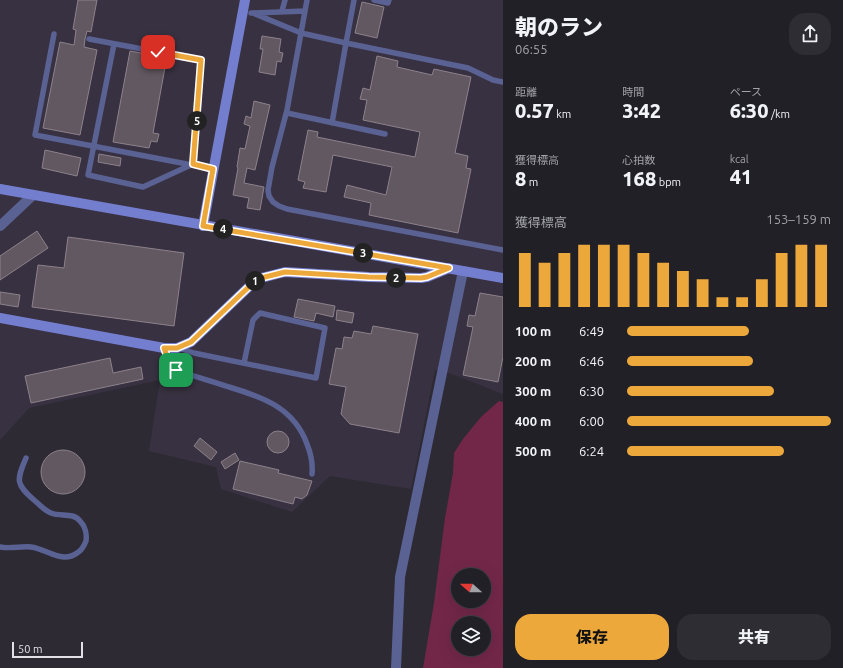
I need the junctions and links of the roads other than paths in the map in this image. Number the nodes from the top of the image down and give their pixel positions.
1 (244, 0) edge
2 (285, 0) edge
3 (307, 0) edge
4 (354, 0) edge
5 (374, 0) edge
6 (389, 0) edge
7 (305, 10) junction
8 (282, 11) junction
9 (247, 12) junction
10 (301, 33) junction
11 (54, 34) dead end
12 (89, 39) dead end
13 (346, 43) junction
14 (114, 44) junction
15 (503, 82) edge
16 (287, 113) junction
17 (332, 123) junction
18 (385, 134) dead end
19 (94, 146) junction
20 (193, 164) junction
21 (213, 169) junction
22 (0, 189) edge
23 (32, 195) junction
24 (0, 226) edge
25 (203, 226) junction
26 (503, 250) edge
27 (449, 268) junction
28 (463, 271) junction
29 (503, 278) edge
30 (0, 318) edge
31 (164, 348) junction
32 (177, 348) junction
33 (244, 363) junction
34 (26, 458) dead end
35 (312, 474) dead end
36 (0, 547) edge
37 (396, 668) edge

1 - 9 street
2 - 8 lane
3 - 7 lane
4 - 13 lane
5 - 6 lane
7 - 8 lane
7 - 10 lane
8 - 9 lane
9 - 10 lane
9 - 21 street
10 - 13 lane
10 - 16 lane
11 - 19 lane
12 - 14 lane
13 - 15 lane
13 - 17 lane
14 - 19 lane
14 - 20 lane
16 - 17 lane
16 - 26 lane
17 - 18 lane
19 - 20 lane
19 - 20 lane
20 - 21 lane
21 - 25 street
22 - 23 street
23 - 24 street
23 - 25 street
25 - 27 street
27 - 28 street
27 - 32 street
28 - 29 street
28 - 37 street
30 - 31 street
31 - 32 street
31 - 35 lane
32 - 33 lane
33 - 33 lane
34 - 36 lane

